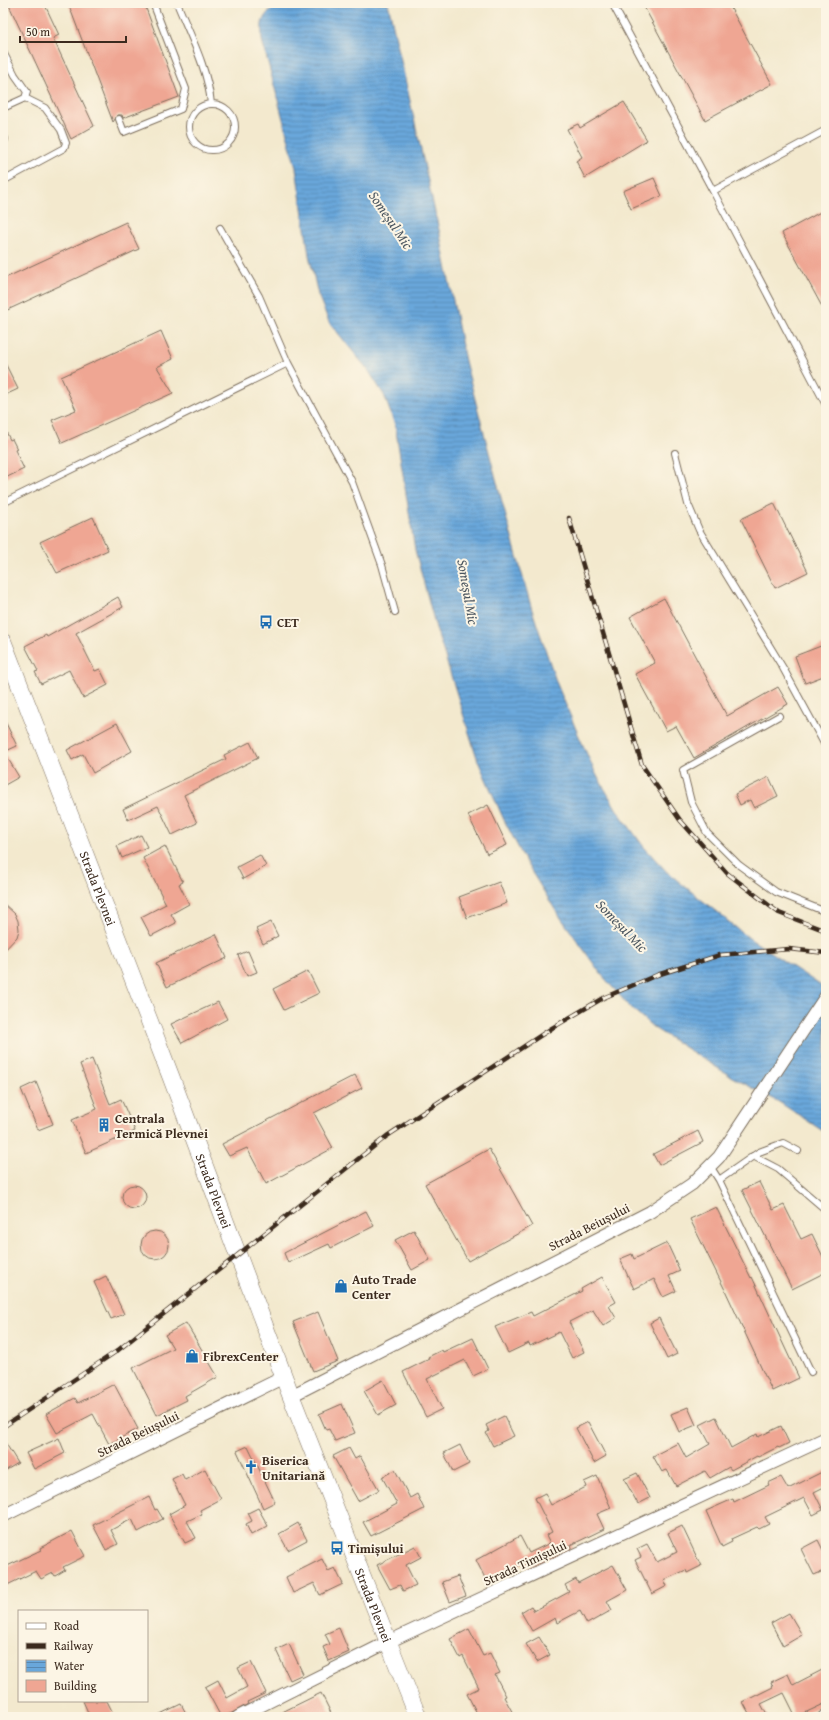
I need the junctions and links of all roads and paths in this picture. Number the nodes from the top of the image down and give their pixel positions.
1 (153, 3) edge
2 (177, 3) edge
3 (612, 3) edge
4 (3, 52) edge
5 (25, 98) junction
6 (211, 104) junction
7 (3, 108) edge
8 (119, 119) dead end
9 (826, 130) edge
10 (3, 134) edge
11 (3, 146) edge
12 (3, 181) edge
13 (713, 192) junction
14 (220, 228) dead end
15 (288, 363) junction
16 (826, 405) edge
17 (675, 454) dead end
18 (3, 503) edge
19 (395, 612) dead end
20 (3, 642) edge
21 (779, 716) dead end
22 (826, 747) edge
23 (826, 912) edge
24 (826, 996) edge
25 (798, 1151) dead end
26 (752, 1156) junction
27 (710, 1166) junction
28 (719, 1180) junction
29 (826, 1210) edge
30 (811, 1372) dead end
31 (284, 1377) junction
32 (291, 1396) junction
33 (826, 1438) edge
34 (3, 1516) edge
35 (388, 1642) junction
36 (238, 1717) edge
37 (418, 1717) edge

1 - 8 lane
2 - 6 lane
3 - 13 lane
4 - 5 lane
5 - 7 lane
5 - 12 lane
6 - 6 lane
9 - 13 lane
10 - 11 lane
13 - 16 lane
14 - 15 lane
15 - 18 lane
15 - 19 lane
17 - 22 lane
20 - 31 main road, Strada Plevnei
21 - 23 lane
24 - 27 street, Strada Beiușului
25 - 26 lane
26 - 28 lane
26 - 29 lane
27 - 28 lane
27 - 32 street, Strada Beiușului
28 - 30 lane
31 - 32 main road, Strada Plevnei
31 - 34 street, Strada Beiușului
32 - 35 main road, Strada Plevnei
33 - 35 street, Strada Timișului
35 - 36 street, Strada Timișului
35 - 37 main road, Strada Plevnei

